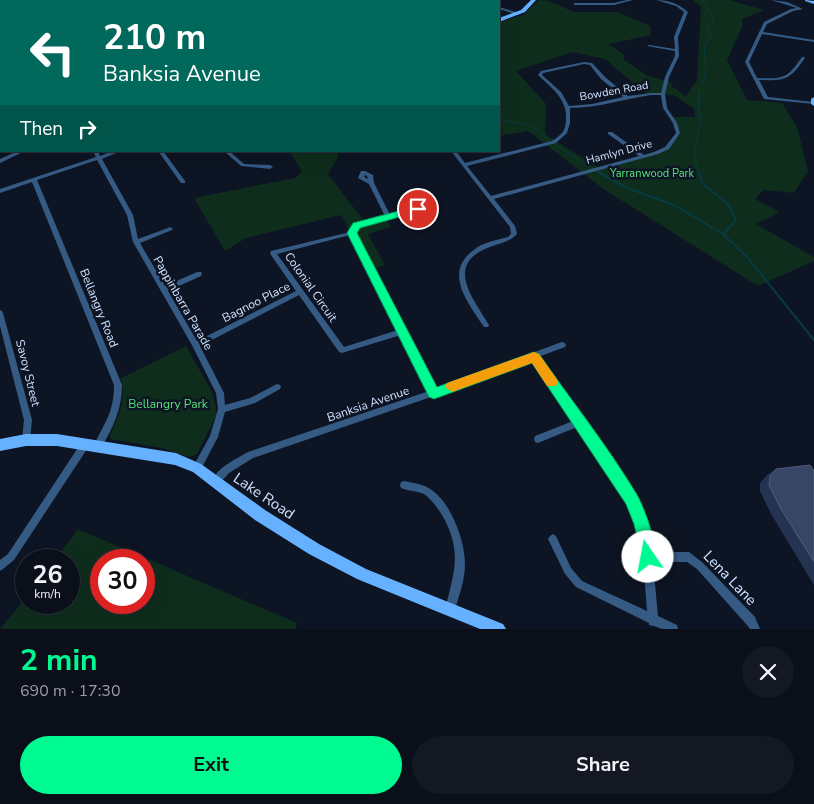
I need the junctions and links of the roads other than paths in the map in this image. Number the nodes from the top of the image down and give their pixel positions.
1 (534, 0) edge
2 (631, 0) edge
3 (658, 0) edge
4 (773, 0) edge
5 (808, 0) edge
6 (813, 1) edge
7 (575, 4) dead end
8 (786, 4) junction
9 (500, 8) edge
10 (792, 9) junction
11 (518, 14) junction
12 (500, 20) edge
13 (761, 33) junction
14 (814, 43) edge
15 (649, 46) dead end
16 (676, 50) junction
17 (803, 58) dead end
18 (757, 79) junction
19 (663, 94) junction
20 (627, 98) junction
21 (814, 102) edge
22 (568, 107) junction
23 (610, 133) dead end
24 (21, 152) edge
25 (114, 152) edge
26 (161, 152) edge
27 (227, 152) edge
28 (454, 152) edge
29 (97, 155) edge
30 (643, 156) junction
31 (0, 162) edge
32 (464, 165) junction
33 (270, 167) dead end
34 (34, 179) junction
35 (183, 182) dead end
36 (371, 183) dead end
37 (0, 191) edge
38 (490, 198) junction
39 (433, 205) dead end
40 (388, 216) junction
41 (170, 229) dead end
42 (352, 233) junction
43 (136, 242) junction
44 (199, 274) dead end
45 (163, 290) junction
46 (300, 292) junction
47 (0, 313) edge
48 (486, 325) dead end
49 (401, 332) junction
50 (196, 345) junction
51 (562, 345) dead end
52 (534, 357) junction
53 (276, 388) dead end
54 (434, 393) junction
55 (222, 410) junction
56 (578, 422) junction
57 (538, 438) dead end
58 (26, 440) junction
59 (92, 444) junction
60 (0, 445) edge
61 (197, 468) junction
62 (216, 482) junction
63 (404, 485) dead end
64 (553, 539) dead end
65 (648, 557) junction
66 (0, 566) edge
67 (450, 610) junction
68 (653, 621) junction
69 (498, 629) edge
70 (673, 629) edge
71 (755, 629) edge

1 - 11 main road
2 - 7 street
3 - 16 street
4 - 8 street
5 - 6 main road
8 - 10 street
8 - 10 street
9 - 11 street
10 - 13 street
11 - 12 main road
13 - 14 street
13 - 18 street
15 - 16 street
16 - 19 street
17 - 18 street
18 - 21 street
19 - 20 street, Bowden Road
19 - 30 street, Hamlyn Drive
20 - 22 street, Bowden Road
20 - 22 street
22 - 32 street
23 - 30 street
24 - 31 street
25 - 29 street
26 - 35 street
27 - 33 street
28 - 32 street
29 - 34 street
29 - 43 street, Pappinbarra Parade
30 - 38 street, Hamlyn Drive
32 - 38 street
34 - 37 street
34 - 59 street, Bellangry Road
36 - 40 street
38 - 48 street
39 - 40 street
40 - 42 street
41 - 43 street
42 - 46 street, Colonial Circuit
42 - 49 street
43 - 45 street, Pappinbarra Parade
44 - 45 street
45 - 50 street, Pappinbarra Parade
46 - 49 street, Colonial Circuit
46 - 50 street, Bagnoo Place
47 - 58 street, Savoy Street
49 - 54 street
50 - 55 street, Pappinbarra Parade
51 - 52 street, Banksia Avenue
52 - 54 street, Banksia Avenue
52 - 56 street
53 - 55 street
54 - 62 street, Banksia Avenue
55 - 61 street, Pappinbarra Parade
56 - 57 street
56 - 65 street
58 - 59 main road, Lake Road
58 - 60 main road, Lake Road
59 - 61 main road, Lake Road
59 - 66 street, Bellangry Road
61 - 62 main road, Lake Road
62 - 67 main road, Lake Road
63 - 67 street
64 - 68 street
65 - 68 street
65 - 71 street, Lena Lane
67 - 69 main road, Lake Road
68 - 70 street

